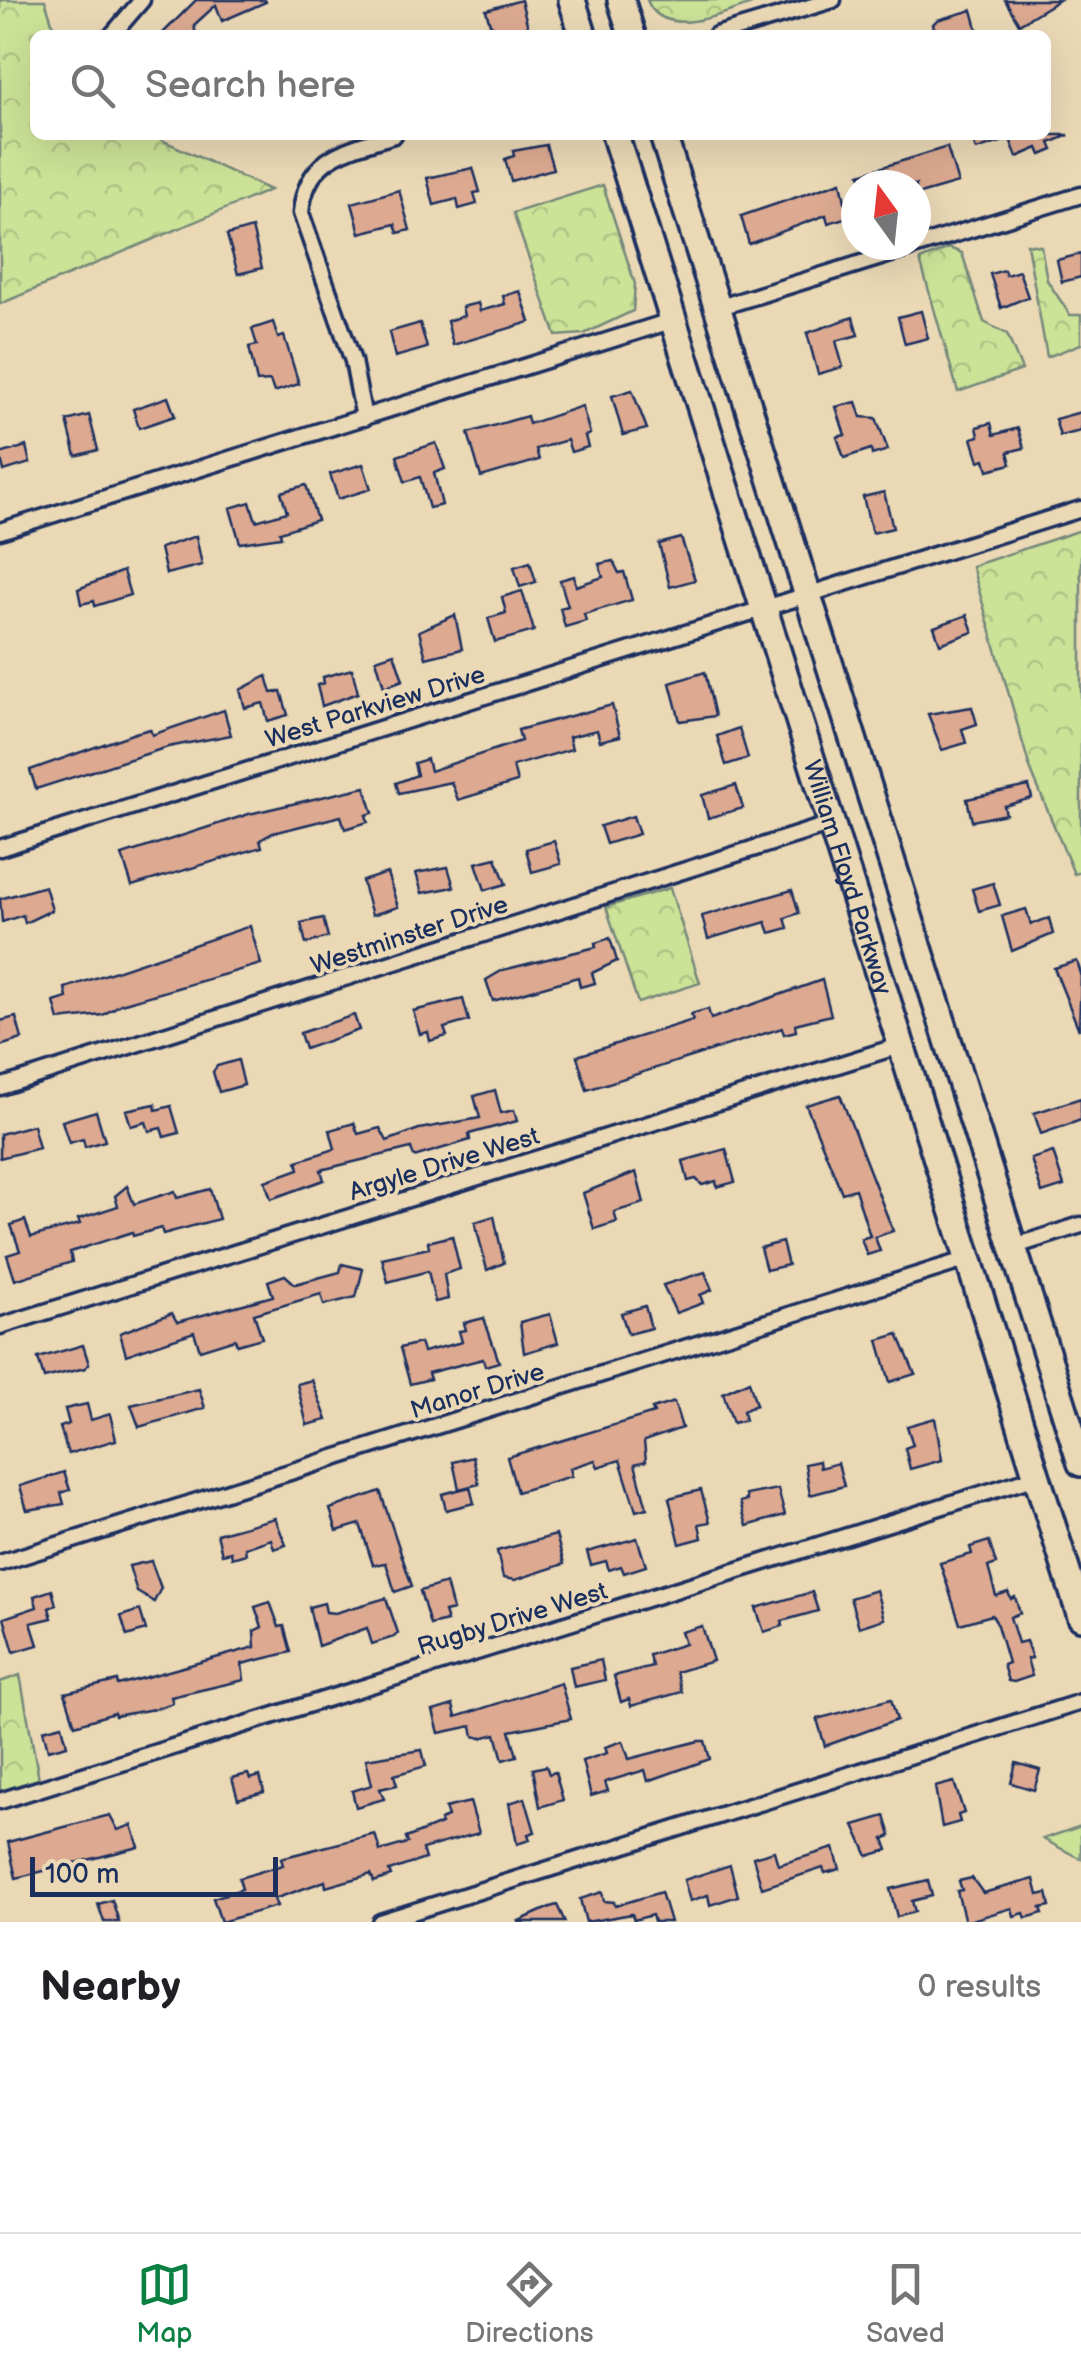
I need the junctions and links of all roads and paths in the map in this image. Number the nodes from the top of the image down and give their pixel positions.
1 (142, 0) edge
2 (572, 0) edge
3 (621, 0) edge
4 (833, 0) edge
5 (116, 30) edge
6 (581, 30) edge
7 (630, 30) edge
8 (733, 30) edge
9 (381, 140) edge
10 (616, 140) edge
11 (665, 140) edge
12 (1081, 195) edge
13 (718, 308) junction
14 (674, 320) junction
15 (364, 418) junction
16 (1081, 509) edge
17 (0, 531) edge
18 (809, 594) junction
19 (764, 608) junction
20 (831, 824) junction
21 (0, 848) edge
22 (902, 1045) junction
23 (0, 1087) edge
24 (1081, 1225) edge
25 (1012, 1248) junction
26 (968, 1259) junction
27 (0, 1326) edge
28 (1081, 1463) edge
29 (1036, 1477) junction
30 (0, 1563) edge
31 (1081, 1617) edge
32 (1081, 1702) edge
33 (0, 1801) edge
34 (380, 1922) edge

1 - 5 street
2 - 6 highway
3 - 7 highway
4 - 8 street
9 - 15 street
10 - 14 highway, William Floyd Parkway
11 - 13 highway, William Floyd Parkway
12 - 13 street
13 - 18 highway, William Floyd Parkway
14 - 15 street
14 - 19 highway, William Floyd Parkway
15 - 17 street
16 - 18 street, West Parkview Drive
18 - 19 street, West Parkview Drive
18 - 25 highway, William Floyd Parkway
19 - 20 highway, William Floyd Parkway
19 - 21 street, West Parkview Drive
20 - 22 highway, William Floyd Parkway
20 - 23 street, Westminster Drive
22 - 26 highway, William Floyd Parkway
22 - 27 street, Argyle Drive West
24 - 25 street
25 - 28 highway, William Floyd Parkway
26 - 29 highway, William Floyd Parkway
26 - 30 street, Manor Drive
29 - 31 highway, William Floyd Parkway
29 - 33 street, Rugby Drive West
32 - 34 street

